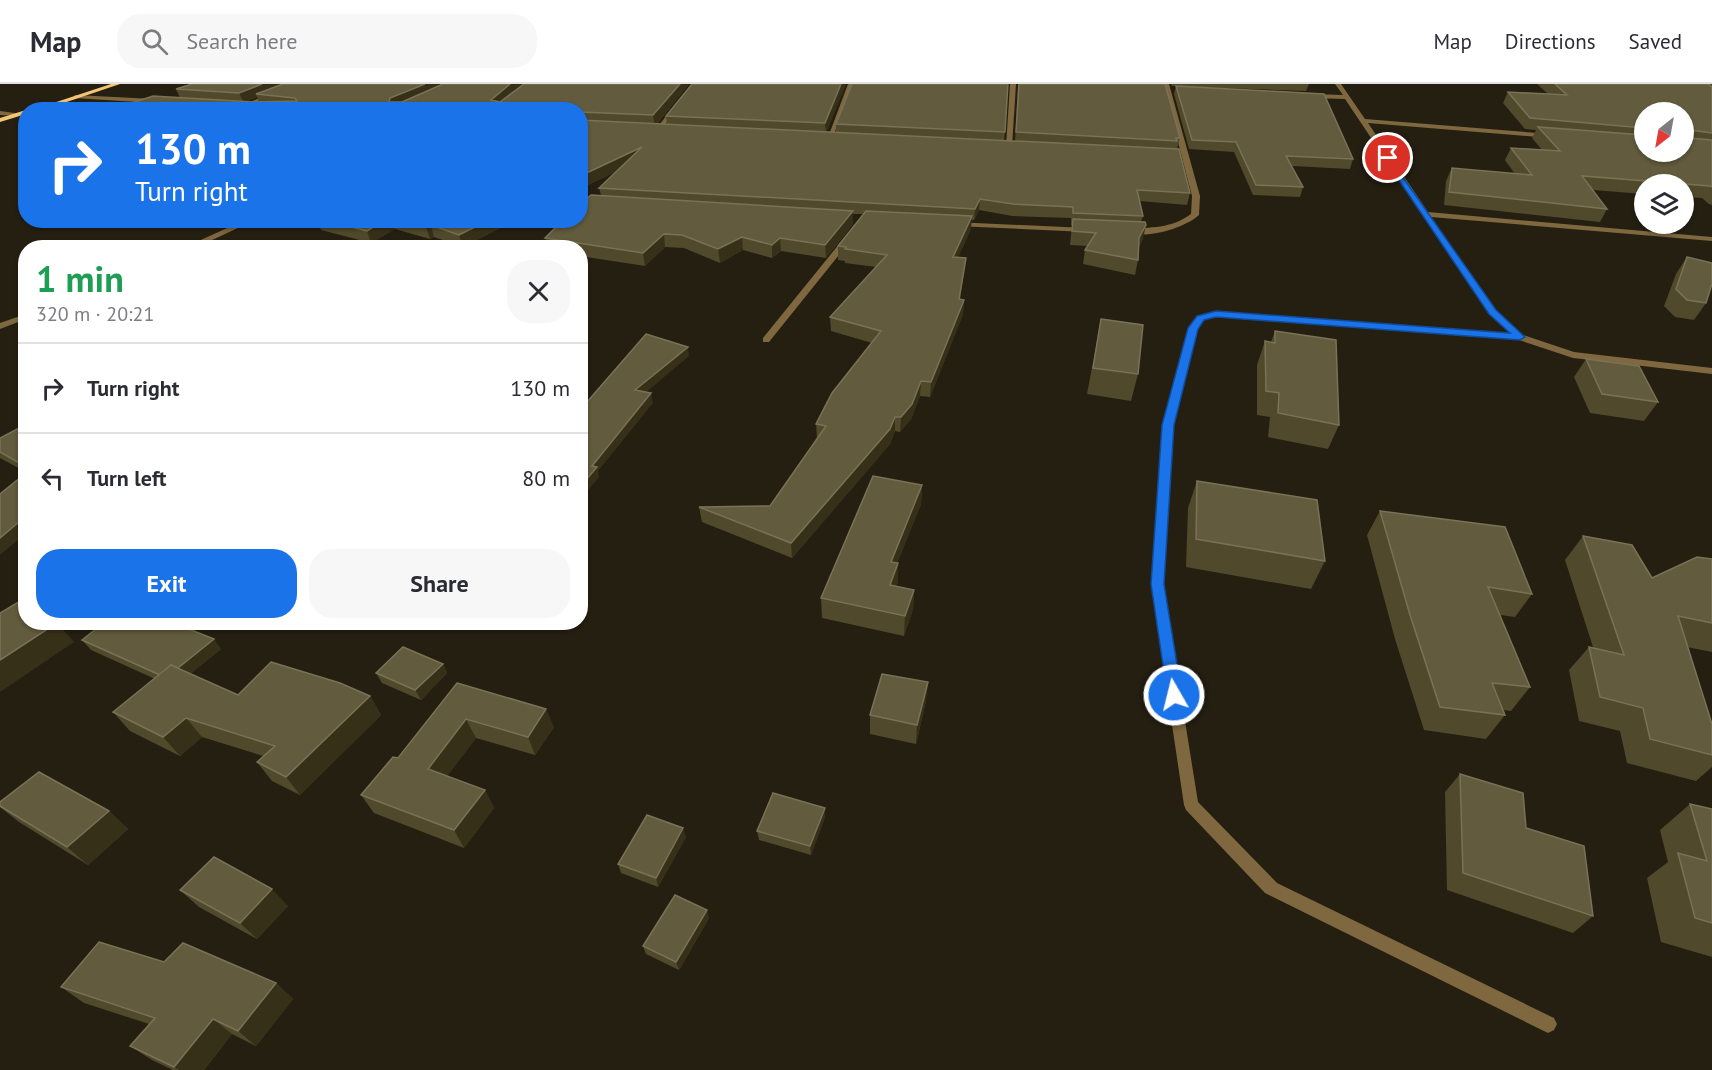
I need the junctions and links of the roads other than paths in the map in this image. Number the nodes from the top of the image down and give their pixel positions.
1 (117, 84) edge
2 (302, 84) edge
3 (695, 84) edge
4 (851, 84) edge
5 (1013, 84) edge
6 (1338, 84) edge
7 (1167, 87) edge
8 (1180, 91) edge
9 (1299, 96) edge
10 (75, 97) junction
11 (1347, 98) junction
12 (60, 102) edge
13 (159, 102) edge
14 (253, 102) edge
15 (0, 113) edge
16 (18, 113) edge
17 (18, 114) edge
18 (0, 120) edge
19 (1362, 121) junction
20 (646, 130) edge
21 (657, 131) junction
22 (668, 132) edge
23 (1562, 137) edge
24 (818, 138) edge
25 (830, 139) junction
26 (842, 139) edge
27 (997, 147) edge
28 (1009, 147) junction
29 (1021, 148) edge
30 (1174, 156) edge
31 (1186, 156) junction
32 (1425, 214) junction
33 (946, 224) edge
34 (234, 228) edge
35 (855, 229) edge
36 (1100, 230) edge
37 (1124, 231) edge
38 (1712, 239) edge
39 (206, 240) edge
40 (18, 319) edge
41 (0, 326) edge
42 (1520, 337) junction
43 (766, 340) dead end
44 (1712, 371) edge
45 (1548, 1024) dead end

1 - 10 street
2 - 14 street
3 - 21 street
4 - 25 street
5 - 28 street
6 - 11 street
7 - 8 street
7 - 31 street
9 - 11 street
10 - 12 street
10 - 13 street
11 - 19 street
15 - 16 street
17 - 18 street
19 - 23 street
19 - 32 street
20 - 21 street
21 - 22 street
24 - 25 street
25 - 26 street
27 - 28 street
28 - 29 street
30 - 31 street
31 - 37 street
32 - 38 street
32 - 42 street
33 - 36 street
34 - 39 street
35 - 43 street
40 - 41 street
42 - 44 street
42 - 45 street

